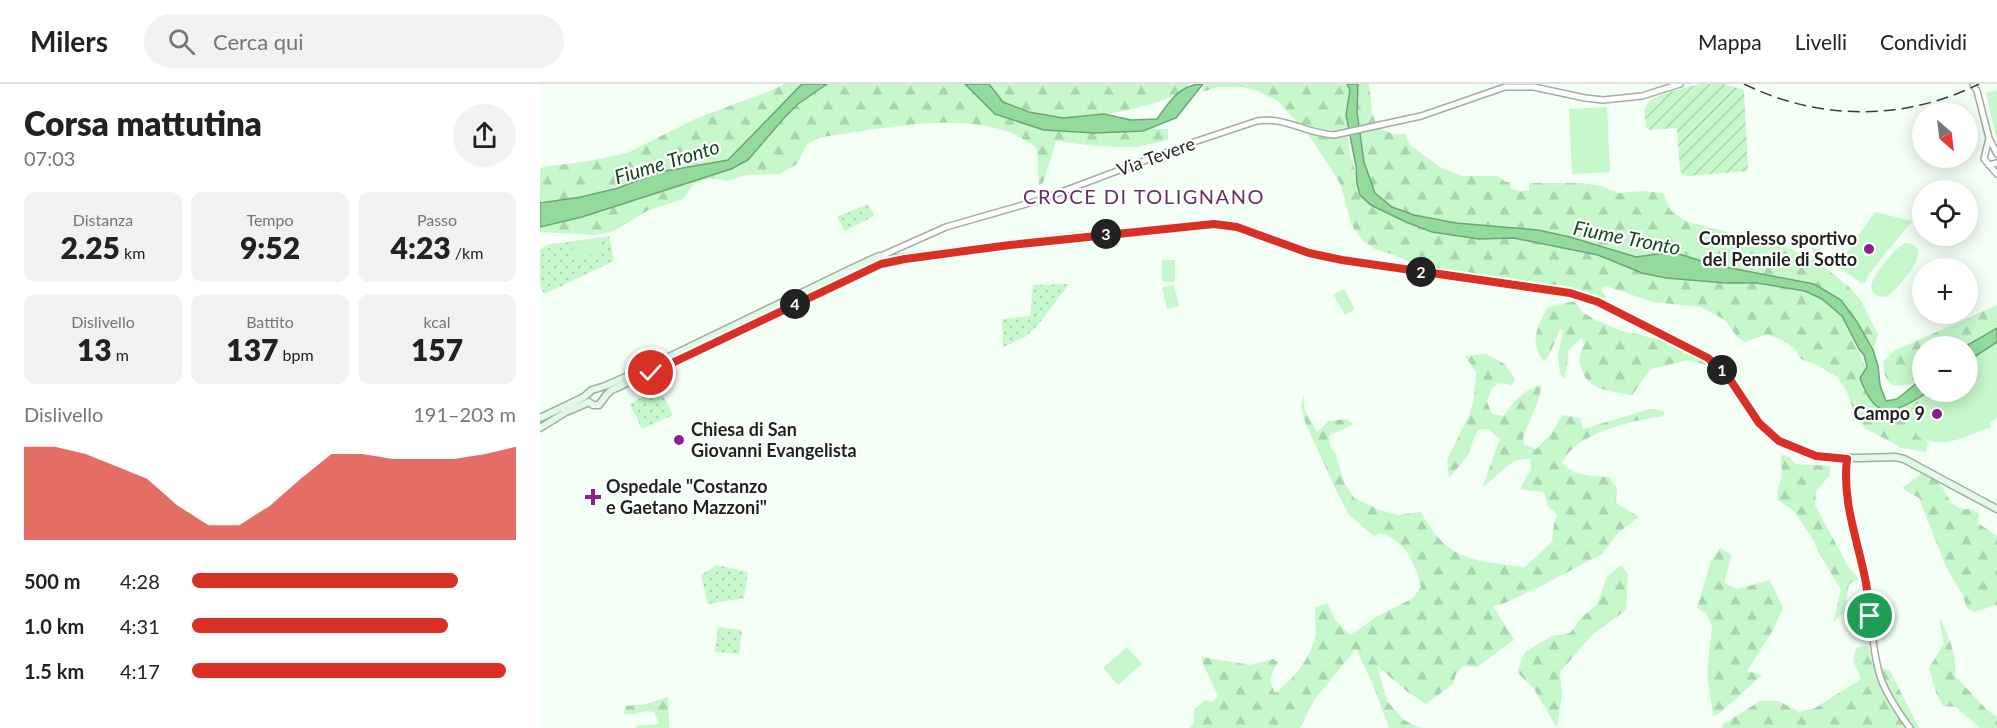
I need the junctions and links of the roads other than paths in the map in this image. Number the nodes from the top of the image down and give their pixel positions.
1 (1680, 84) edge
2 (1975, 86) edge
3 (1989, 138) junction
4 (1996, 153) edge
5 (1984, 155) junction
6 (1997, 163) edge
7 (1989, 165) junction
8 (1997, 174) edge
9 (881, 259) junction
10 (598, 389) junction
11 (588, 395) junction
12 (604, 397) junction
13 (589, 402) junction
14 (540, 418) edge
15 (540, 428) edge
16 (1847, 459) junction
17 (1997, 509) edge
18 (1910, 728) edge

1 - 9 street, Via Tevere
2 - 3 street
3 - 4 street
3 - 5 street
4 - 5 street
5 - 7 street
6 - 7 street
7 - 8 street
9 - 10 main road
9 - 12 main road
9 - 16 main road
10 - 11 main road
10 - 12 main road
11 - 13 main road
11 - 14 main road
12 - 13 main road
13 - 15 main road
16 - 17 main road
16 - 18 street

